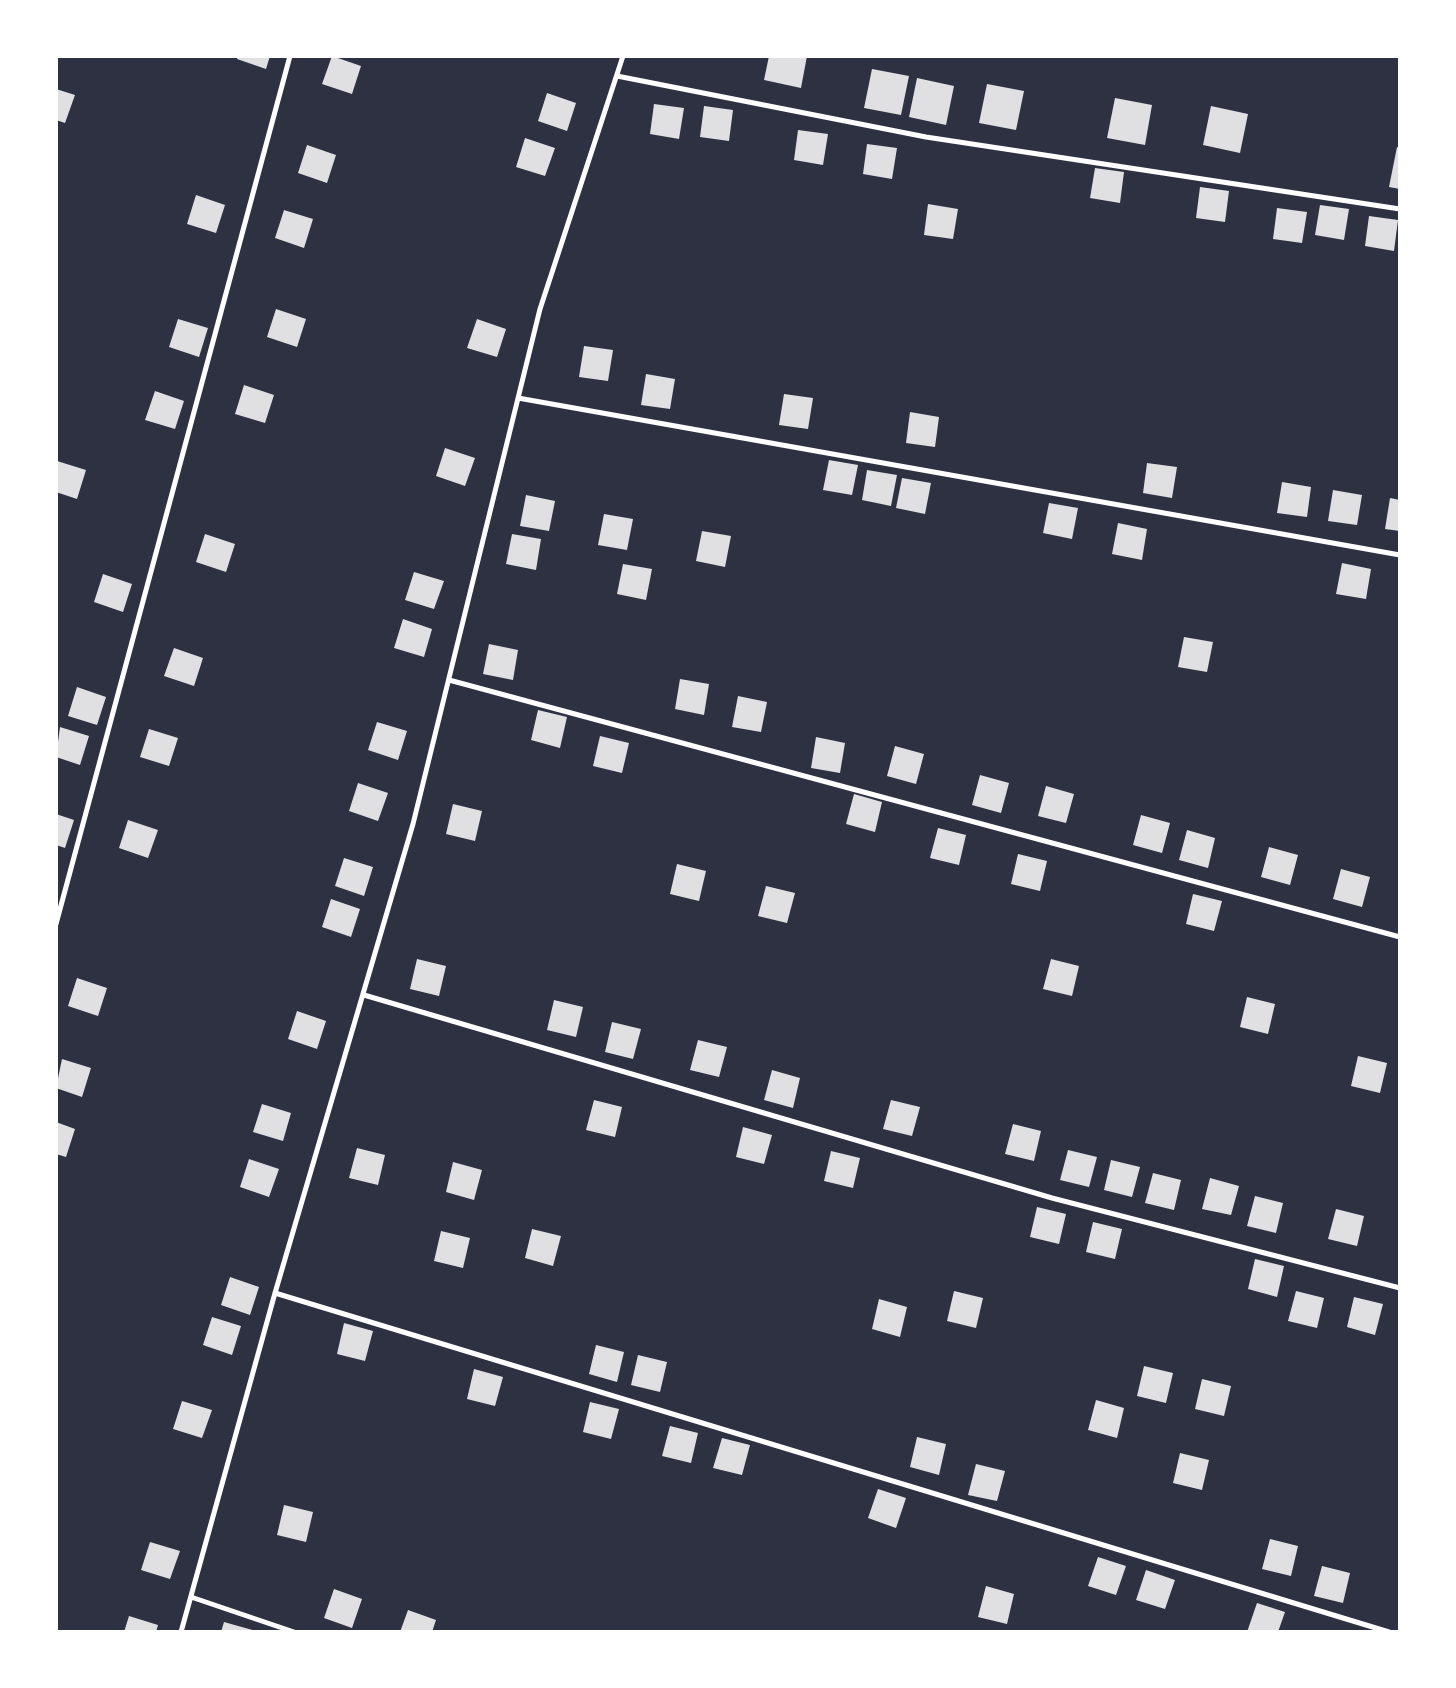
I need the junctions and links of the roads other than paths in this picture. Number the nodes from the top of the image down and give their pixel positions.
1 (290, 56) edge
2 (623, 56) edge
3 (617, 76) junction
4 (1400, 209) edge
5 (518, 398) junction
6 (1400, 555) edge
7 (449, 680) junction
8 (56, 924) edge
9 (1400, 937) edge
10 (365, 995) junction
11 (1400, 1289) edge
12 (275, 1293) junction
13 (191, 1597) junction
14 (181, 1632) edge
15 (294, 1632) edge
16 (1389, 1632) edge

1 - 8 lane
2 - 3 lane
3 - 4 lane
3 - 5 lane
5 - 6 lane
5 - 7 lane
7 - 9 lane
7 - 10 lane
10 - 11 lane
10 - 12 lane
12 - 13 lane
12 - 16 lane
13 - 14 lane
13 - 15 lane

